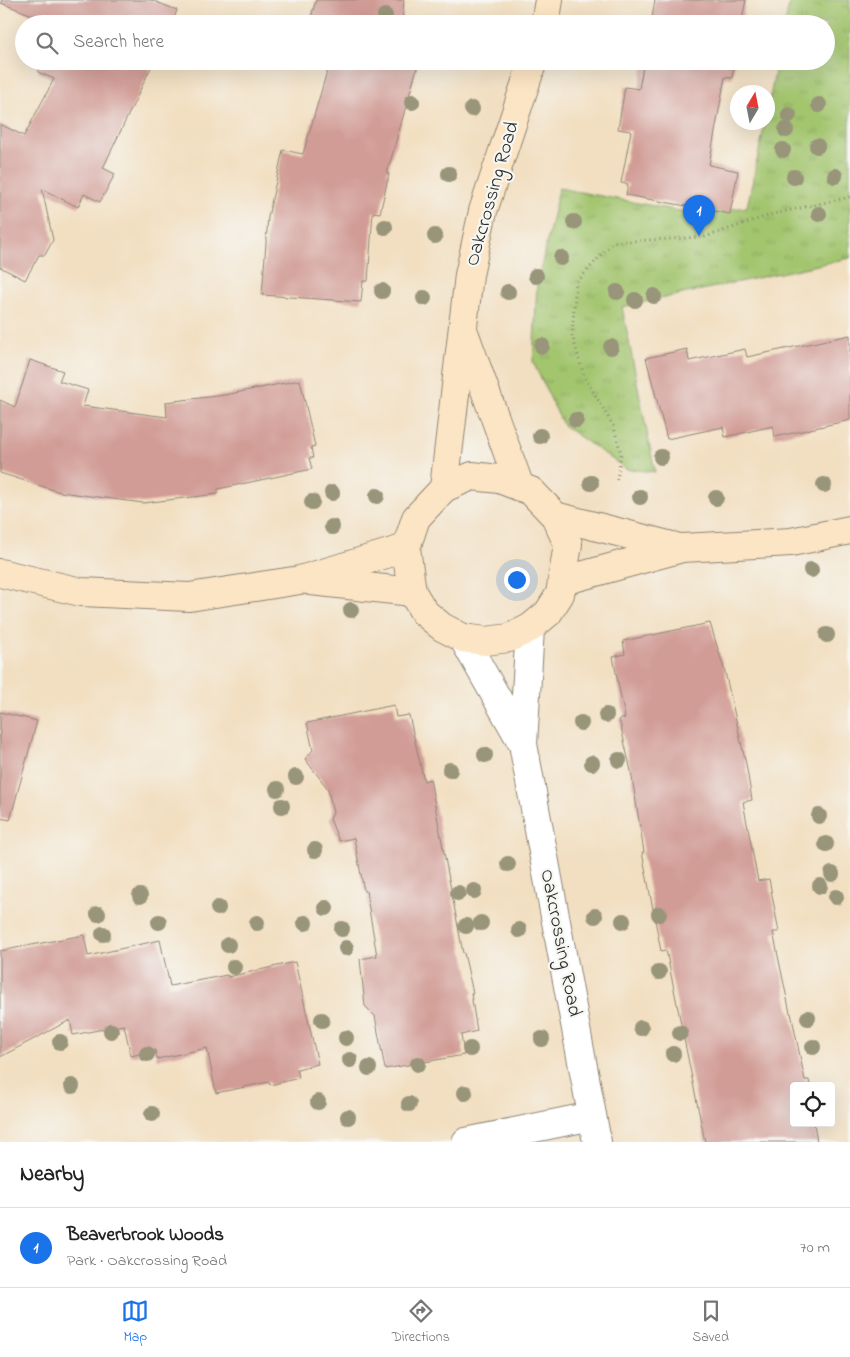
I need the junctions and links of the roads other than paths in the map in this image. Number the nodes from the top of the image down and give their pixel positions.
1 (549, 0) edge
2 (546, 15) edge
3 (530, 70) edge
4 (463, 329) junction
5 (520, 487) junction
6 (444, 488) junction
7 (555, 516) junction
8 (850, 530) edge
9 (406, 548) junction
10 (682, 548) junction
11 (0, 573) edge
12 (300, 580) junction
13 (563, 581) junction
14 (412, 592) junction
15 (530, 628) junction
16 (463, 638) junction
17 (523, 744) junction
18 (595, 1129) edge
19 (466, 1142) edge

1 - 2 street
3 - 4 street, Oakcrossing Road
4 - 5 street, Oakcrossing Road
4 - 6 street, Oakcrossing Road
5 - 6 street
5 - 7 street
6 - 9 street
7 - 10 street
7 - 13 street
8 - 10 street
9 - 12 street
9 - 14 street
10 - 13 street
11 - 12 street
12 - 14 street
13 - 15 street
14 - 16 street
15 - 16 street
15 - 17 street, Oakcrossing Road
16 - 17 street, Oakcrossing Road
17 - 18 street, Oakcrossing Road
18 - 19 street

